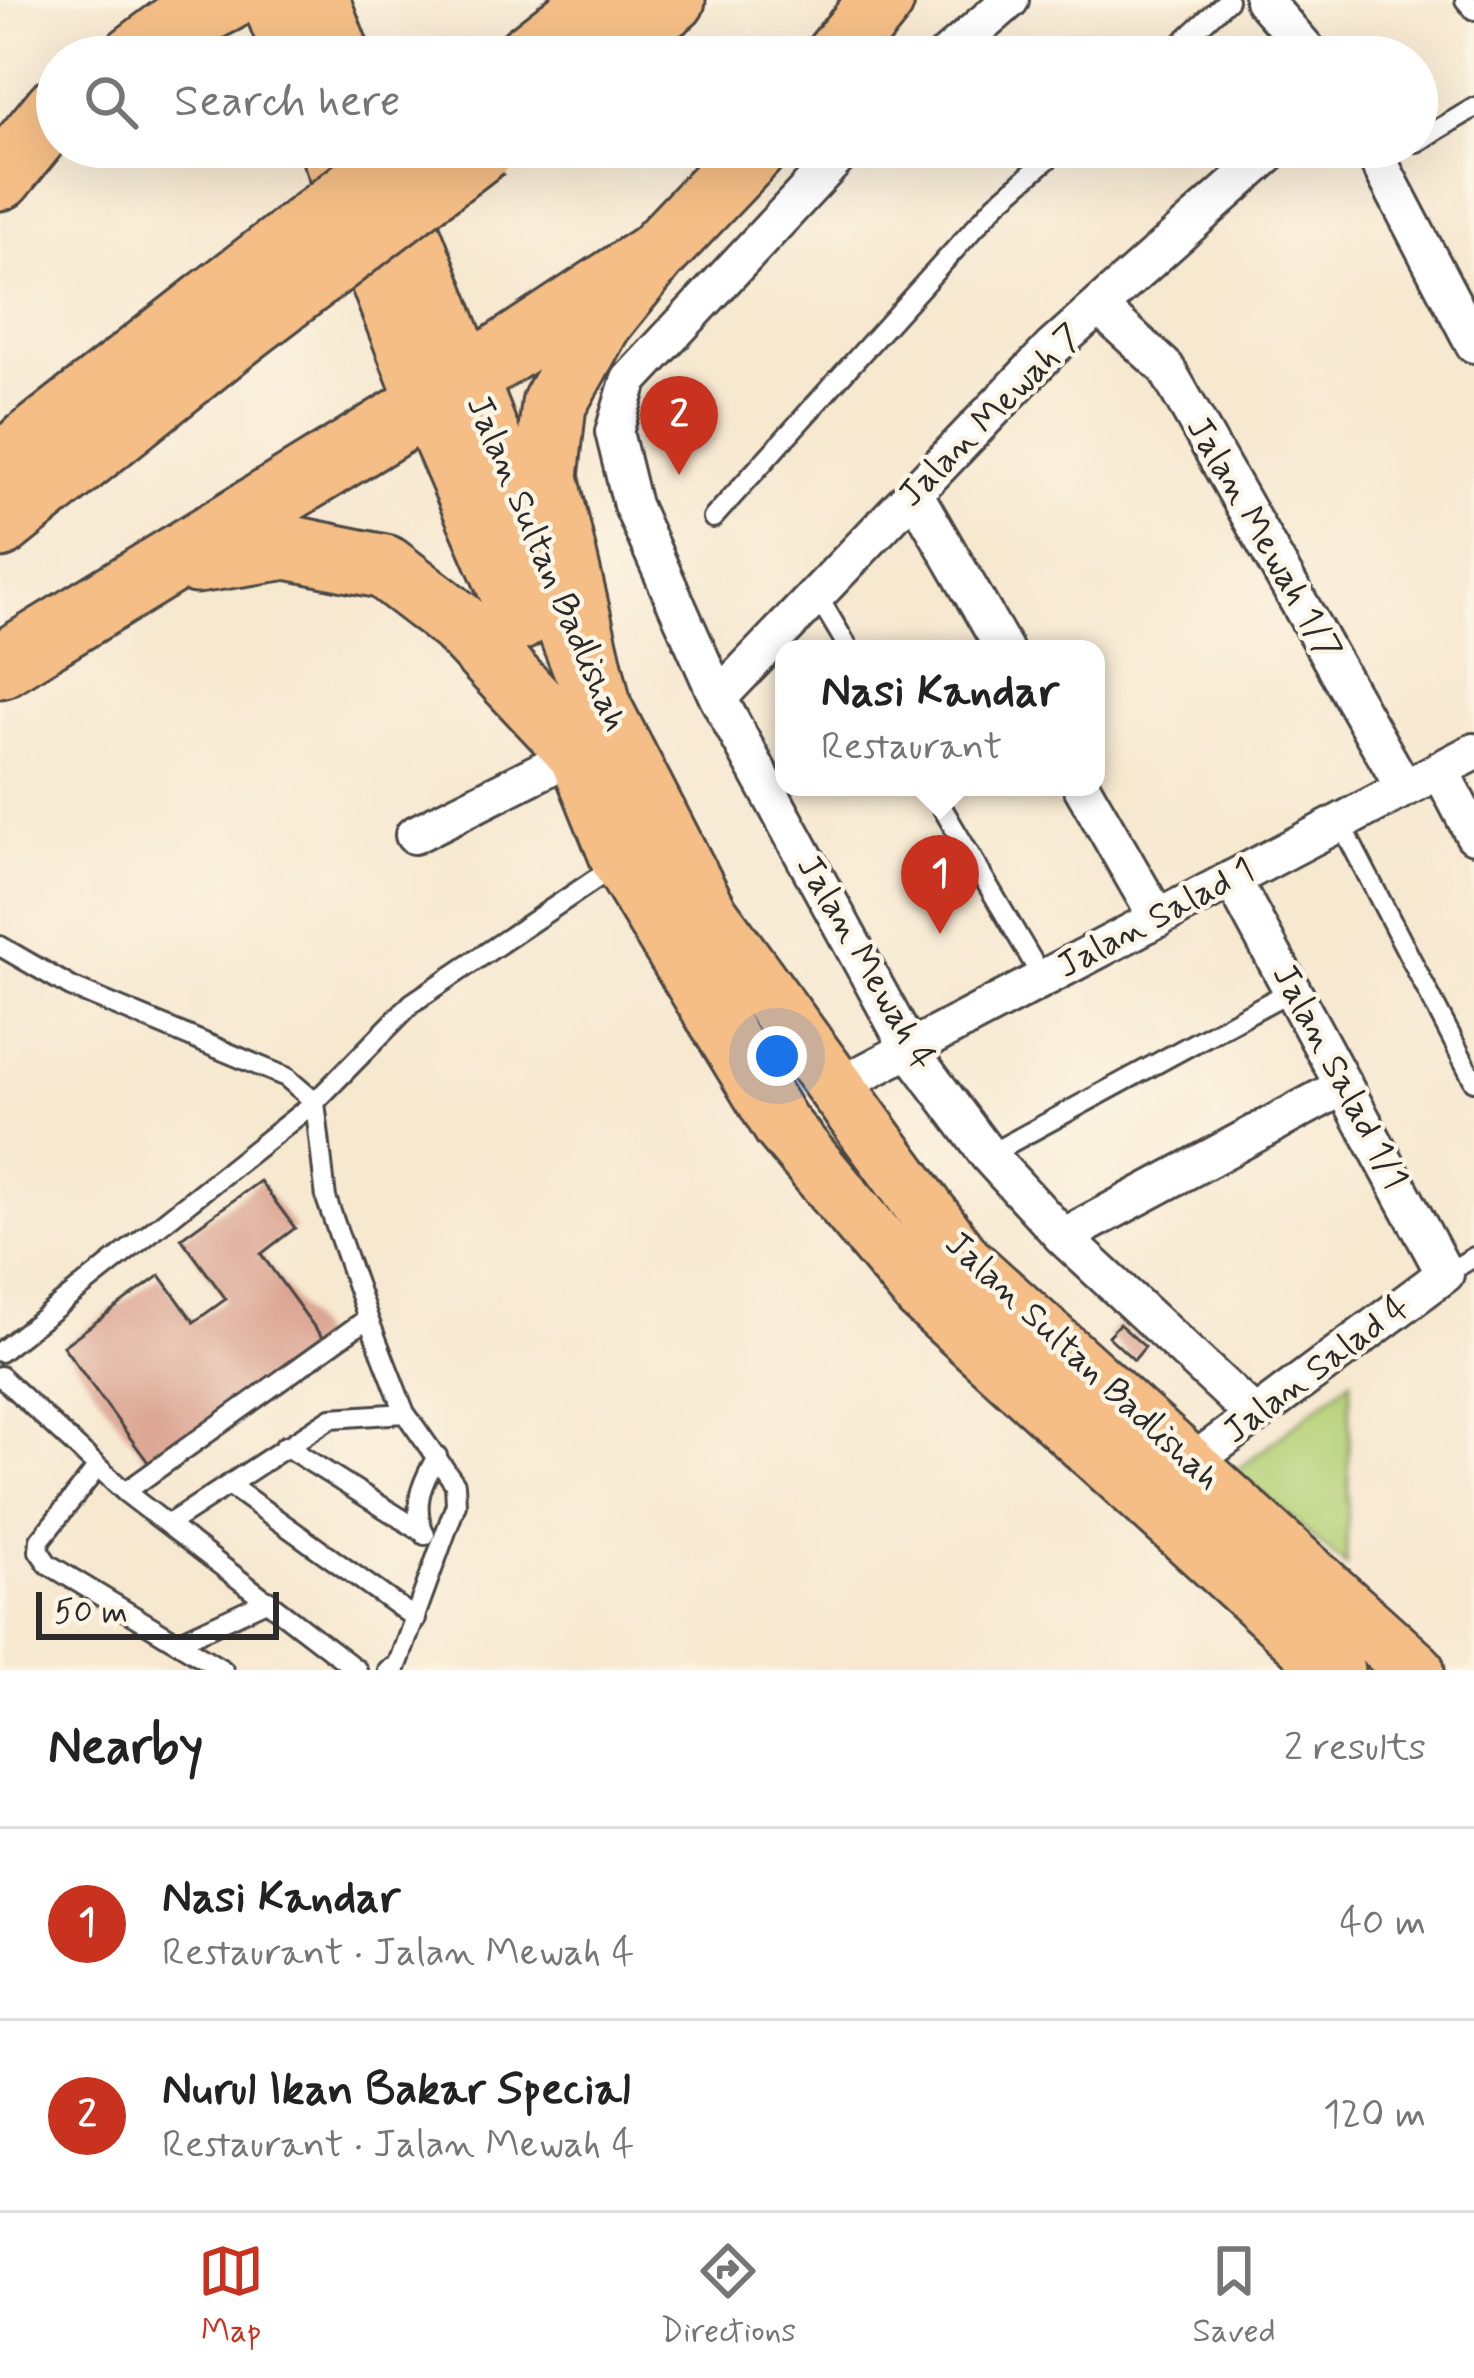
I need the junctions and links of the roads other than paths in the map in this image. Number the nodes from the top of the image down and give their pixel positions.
1 (137, 0) edge
2 (226, 0) edge
3 (271, 0) edge
4 (320, 0) edge
5 (599, 0) edge
6 (673, 0) edge
7 (882, 0) edge
8 (1010, 0) edge
9 (1228, 0) edge
10 (1263, 0) edge
11 (1465, 0) edge
12 (1474, 10) edge
13 (112, 36) edge
14 (162, 36) edge
15 (285, 36) edge
16 (335, 36) edge
17 (553, 36) edge
18 (627, 36) edge
19 (853, 36) edge
20 (968, 36) edge
21 (1189, 36) edge
22 (1295, 36) edge
23 (1474, 108) edge
24 (1438, 129) edge
25 (36, 135) edge
26 (338, 168) edge
27 (384, 168) edge
28 (387, 168) edge
29 (452, 168) edge
30 (737, 168) edge
31 (827, 168) edge
32 (1038, 168) edge
33 (1254, 168) edge
34 (1394, 168) edge
35 (0, 178) edge
36 (655, 254) junction
37 (1460, 284) edge
38 (1100, 308) junction
39 (223, 319) junction
40 (1474, 344) edge
41 (448, 391) junction
42 (0, 466) edge
43 (914, 493) junction
44 (713, 518) dead end
45 (0, 526) edge
46 (171, 564) junction
47 (817, 595) junction
48 (844, 640) edge
49 (999, 640) edge
50 (0, 666) edge
51 (718, 698) junction
52 (589, 726) junction
53 (1474, 752) edge
54 (1440, 770) junction
55 (1404, 788) junction
56 (935, 796) edge
57 (1087, 796) edge
58 (1340, 822) junction
59 (414, 835) dead end
60 (1474, 835) edge
61 (622, 862) junction
62 (1232, 879) junction
63 (1157, 919) junction
64 (0, 946) edge
65 (1042, 979) junction
66 (1292, 990) junction
67 (909, 1048) junction
68 (1474, 1081) edge
69 (1344, 1086) junction
70 (837, 1087) junction
71 (314, 1102) junction
72 (988, 1155) junction
73 (1063, 1237) junction
74 (1460, 1266) edge
75 (368, 1318) junction
76 (0, 1352) edge
77 (0, 1376) edge
78 (405, 1414) junction
79 (1255, 1416) junction
80 (285, 1446) junction
81 (437, 1456) junction
82 (1189, 1465) junction
83 (97, 1468) junction
84 (229, 1485) junction
85 (125, 1492) junction
86 (170, 1523) junction
87 (422, 1531) junction
88 (438, 1554) junction
89 (268, 1600) junction
90 (416, 1619) junction
91 (178, 1642) junction
92 (393, 1669) edge
93 (224, 1670) edge
94 (357, 1670) edge
95 (1335, 1670) edge
96 (1415, 1670) edge

1 - 13 highway
2 - 14 highway
3 - 15 main road
4 - 16 main road
5 - 17 highway
6 - 18 highway
7 - 19 highway
8 - 20 street
9 - 21 lane
10 - 22 street
11 - 12 lane
23 - 24 lane
25 - 35 highway
26 - 41 main road
27 - 41 main road
28 - 39 highway, bridge
29 - 39 highway, bridge
30 - 36 highway
31 - 51 street, Jalan Mewah 4
32 - 44 lane
33 - 38 street, Jalan Mewah 7
34 - 37 street
36 - 41 highway
36 - 52 highway
37 - 40 street
38 - 43 street, Jalan Mewah 7
38 - 55 street, Jalan Mewah 1/7
39 - 42 highway
39 - 45 highway
41 - 46 highway
41 - 52 main road, Jalan Sultan Badlishah
43 - 47 street, Jalan Mewah 7
43 - 49 street
46 - 50 highway
46 - 52 highway
47 - 48 lane
47 - 51 street, Jalan Mewah 7
51 - 67 street, Jalan Mewah 4
52 - 59 street
52 - 61 main road, Jalan Sultan Badlishah
52 - 70 main road, Jalan Sultan Badlishah
53 - 54 street, Jalan Salad 1
54 - 55 street, Jalan Salad 1
54 - 60 street
55 - 58 street, Jalan Salad 1
56 - 65 lane
57 - 63 street
58 - 62 street, Jalan Salad 1
58 - 68 lane
61 - 71 lane
61 - 95 main road, Jalan Sultan Badlishah
62 - 63 street, Jalan Salad 1
62 - 66 street, Jalan Salad 1/1
63 - 65 street, Jalan Salad 1
64 - 71 lane
65 - 67 street, Jalan Salad 1
66 - 69 street, Jalan Salad 1/1
66 - 72 lane
67 - 70 street, Jalan Salad 1
67 - 72 street, Jalan Mewah 4
69 - 73 street
69 - 74 street, Jalan Salad 1/1
70 - 82 main road, Jalan Sultan Badlishah
71 - 75 lane
71 - 76 lane
72 - 73 street, Jalan Mewah 4
73 - 79 street, Jalan Mewah 4
74 - 79 street, Jalan Salad 4
75 - 78 lane
75 - 85 lane
77 - 83 lane
78 - 80 lane
78 - 81 lane
79 - 82 street, Jalan Salad 4
80 - 84 lane
80 - 87 lane
81 - 87 lane
81 - 88 lane
82 - 96 main road, Jalan Sultan Badlishah
83 - 85 lane
83 - 91 lane
84 - 86 lane
84 - 90 lane
85 - 86 lane
86 - 89 lane
87 - 88 lane
88 - 90 lane
89 - 91 lane
89 - 94 lane
90 - 92 lane
91 - 93 lane

